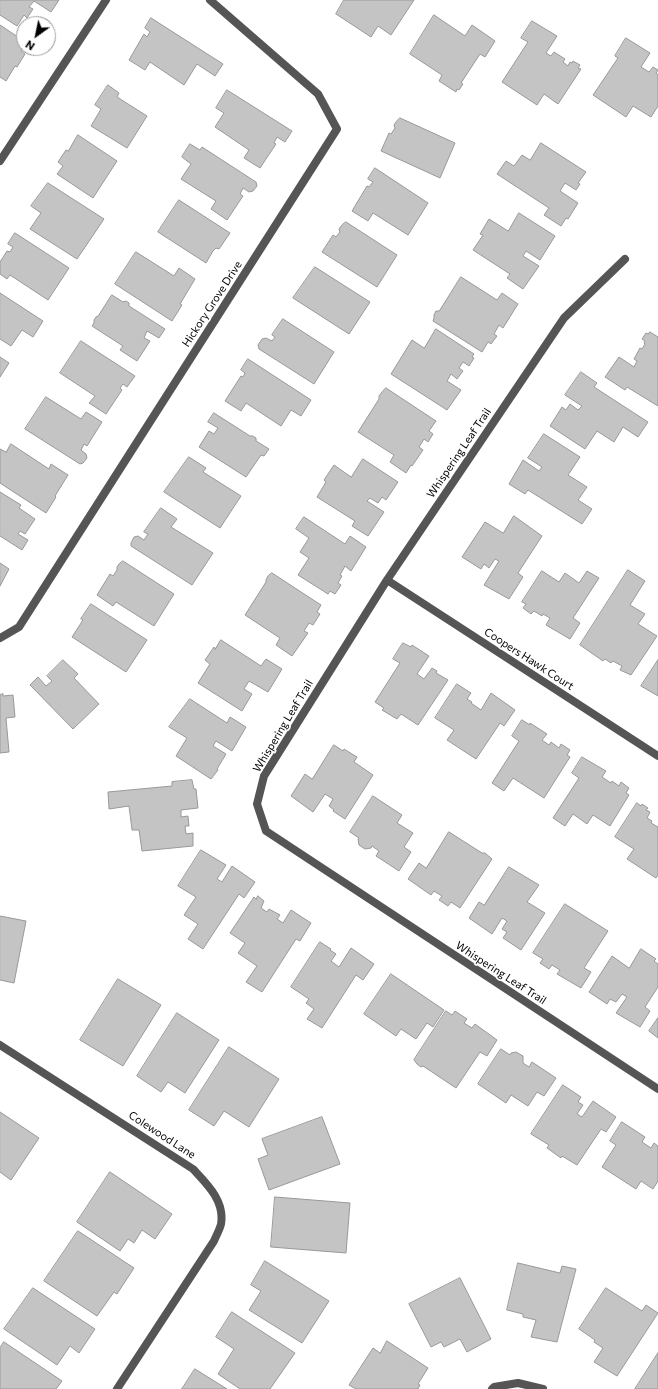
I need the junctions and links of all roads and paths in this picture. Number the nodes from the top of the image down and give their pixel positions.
1 (106, 0) edge
2 (210, 0) edge
3 (0, 161) edge
4 (625, 259) dead end
5 (387, 580) junction
6 (0, 638) edge
7 (658, 756) edge
8 (0, 1045) edge
9 (658, 1089) edge
10 (117, 1389) edge
11 (492, 1389) edge
12 (542, 1389) edge

1 - 3 street
2 - 6 street, Hickory Grove Drive
4 - 5 street, Whispering Leaf Trail
5 - 7 street, Coopers Hawk Court
5 - 9 street, Whispering Leaf Trail
8 - 10 street, Colewood Lane
11 - 12 street

